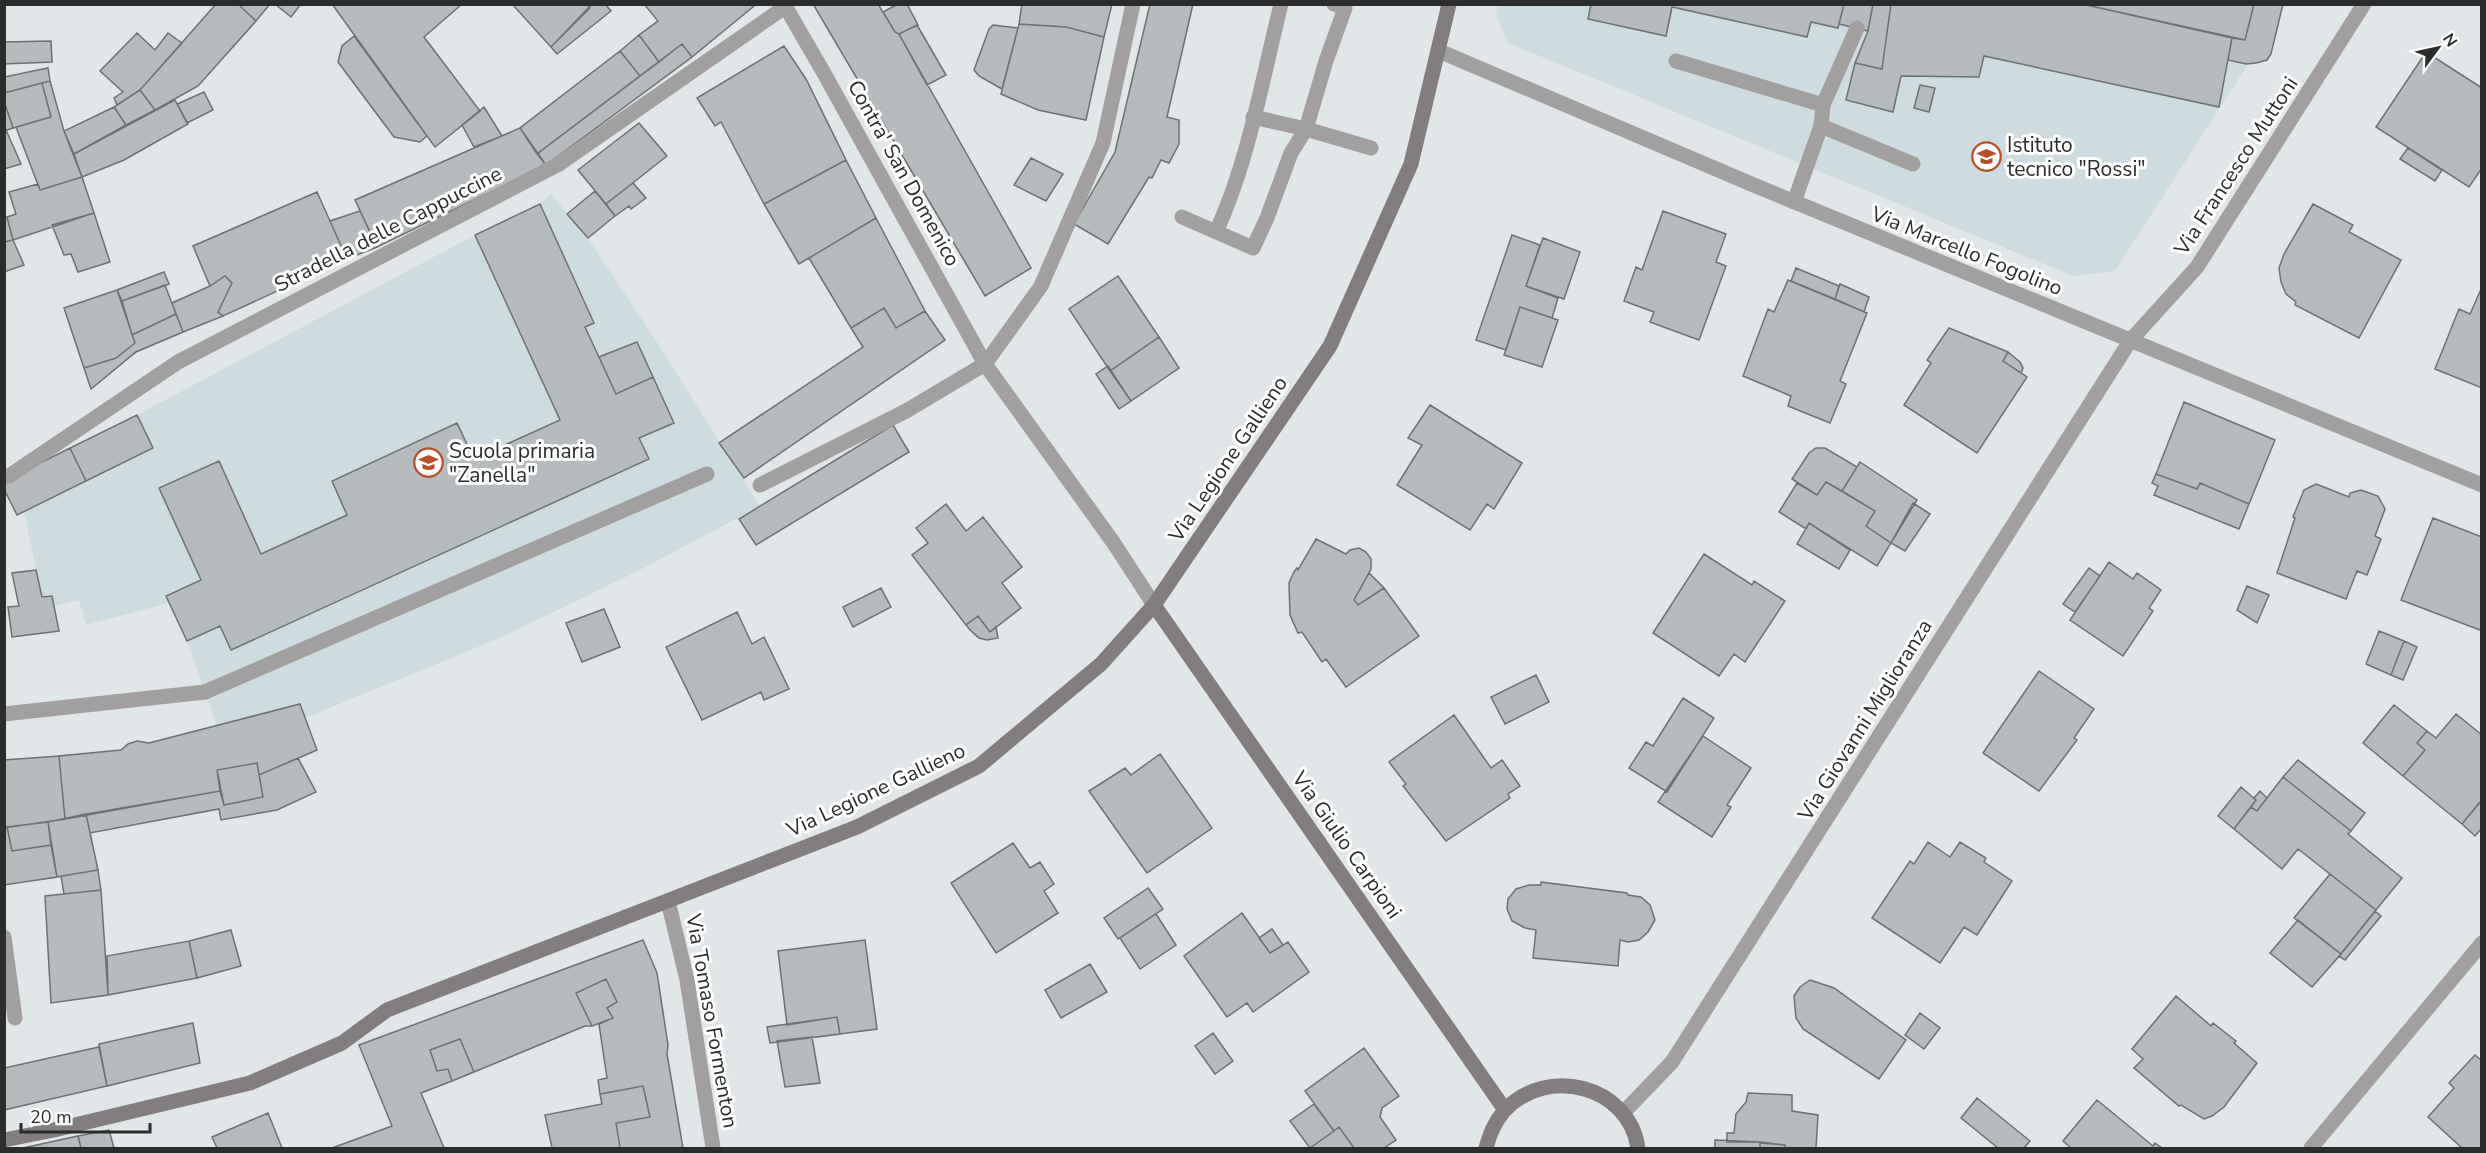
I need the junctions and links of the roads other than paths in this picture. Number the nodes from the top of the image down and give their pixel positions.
1 (1133, 4) edge
2 (1281, 4) edge
3 (1334, 4) edge
4 (1449, 4) edge
5 (2364, 4) edge
6 (785, 6) edge
7 (1857, 28) dead end
8 (1438, 51) junction
9 (1676, 61) dead end
10 (1823, 105) junction
11 (1253, 117) junction
12 (1821, 126) junction
13 (1306, 129) junction
14 (1371, 148) dead end
15 (1913, 164) dead end
16 (1794, 202) junction
17 (1182, 217) dead end
18 (1216, 231) junction
19 (2130, 341) junction
20 (985, 364) junction
21 (707, 474) dead end
22 (4, 477) edge
23 (760, 485) dead end
24 (2481, 485) edge
25 (1154, 605) junction
26 (4, 714) edge
27 (668, 901) junction
28 (4, 937) edge
29 (2481, 943) edge
30 (15, 1017) dead end
31 (1505, 1110) junction
32 (1623, 1113) junction
33 (4, 1140) edge
34 (713, 1149) edge
35 (1486, 1149) edge
36 (1638, 1149) edge
37 (2311, 1149) edge

1 - 20 street
2 - 11 street
3 - 13 street
4 - 8 main road, Via Legione Gallieno
5 - 19 street, Via Francesco Muttoni
6 - 20 street, Contra' San Domenico
6 - 22 street, Stradella delle Cappuccine
7 - 10 street
8 - 16 street, Via Marcello Fogolino
8 - 25 main road, Via Legione Gallieno
9 - 10 street
10 - 12 street
11 - 13 street
11 - 18 street
12 - 15 street
12 - 16 street
13 - 14 street
13 - 18 street
16 - 19 street, Via Marcello Fogolino
17 - 18 street
19 - 24 street, Via Marcello Fogolino
19 - 32 street, Via Giovanni Miglioranza
20 - 23 street
20 - 25 street, Contra' San Domenico
21 - 26 street
25 - 27 main road, Via Legione Gallieno
25 - 31 main road, Via Giulio Carpioni
27 - 33 main road, Via Legione Gallieno
27 - 34 street, Via Tomaso Formenton
28 - 30 street
29 - 37 street
31 - 32 main road
31 - 35 main road
32 - 36 main road

